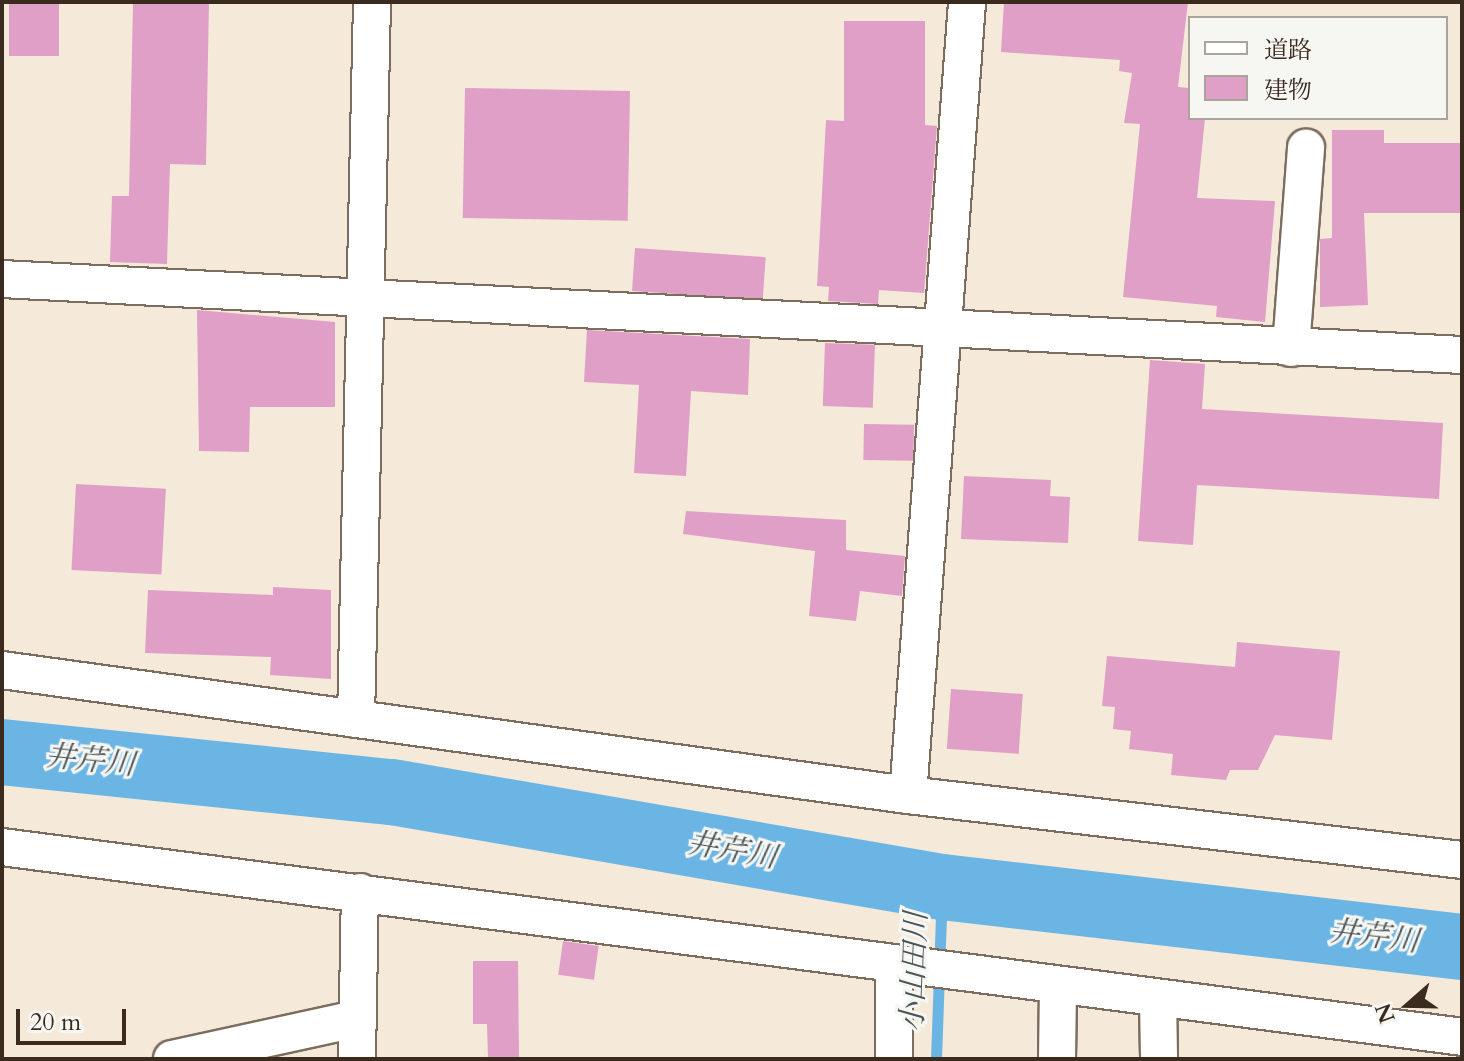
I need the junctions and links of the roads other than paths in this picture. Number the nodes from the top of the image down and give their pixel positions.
1 (372, 2) edge
2 (967, 2) edge
3 (1306, 148) dead end
4 (2, 279) edge
5 (367, 299) junction
6 (946, 325) junction
7 (1291, 348) junction
8 (1462, 355) edge
9 (2, 670) edge
10 (356, 719) junction
11 (908, 795) junction
12 (2, 847) edge
13 (1462, 860) edge
14 (360, 892) junction
15 (894, 968) junction
16 (1058, 988) junction
17 (1158, 999) junction
18 (355, 1019) junction
19 (1454, 1044) edge
20 (172, 1059) edge
21 (357, 1059) edge
22 (894, 1059) edge
23 (1057, 1059) edge
24 (1159, 1059) edge

1 - 5 street
2 - 6 street
3 - 7 street
4 - 5 street
5 - 6 street
5 - 10 street
6 - 7 street
6 - 11 street
7 - 8 street
9 - 10 street
10 - 11 street
11 - 13 street
12 - 14 street
14 - 15 street
14 - 18 street
15 - 16 street
15 - 22 street
16 - 17 street
16 - 23 street
17 - 19 street
17 - 24 street
18 - 20 street
18 - 21 street

